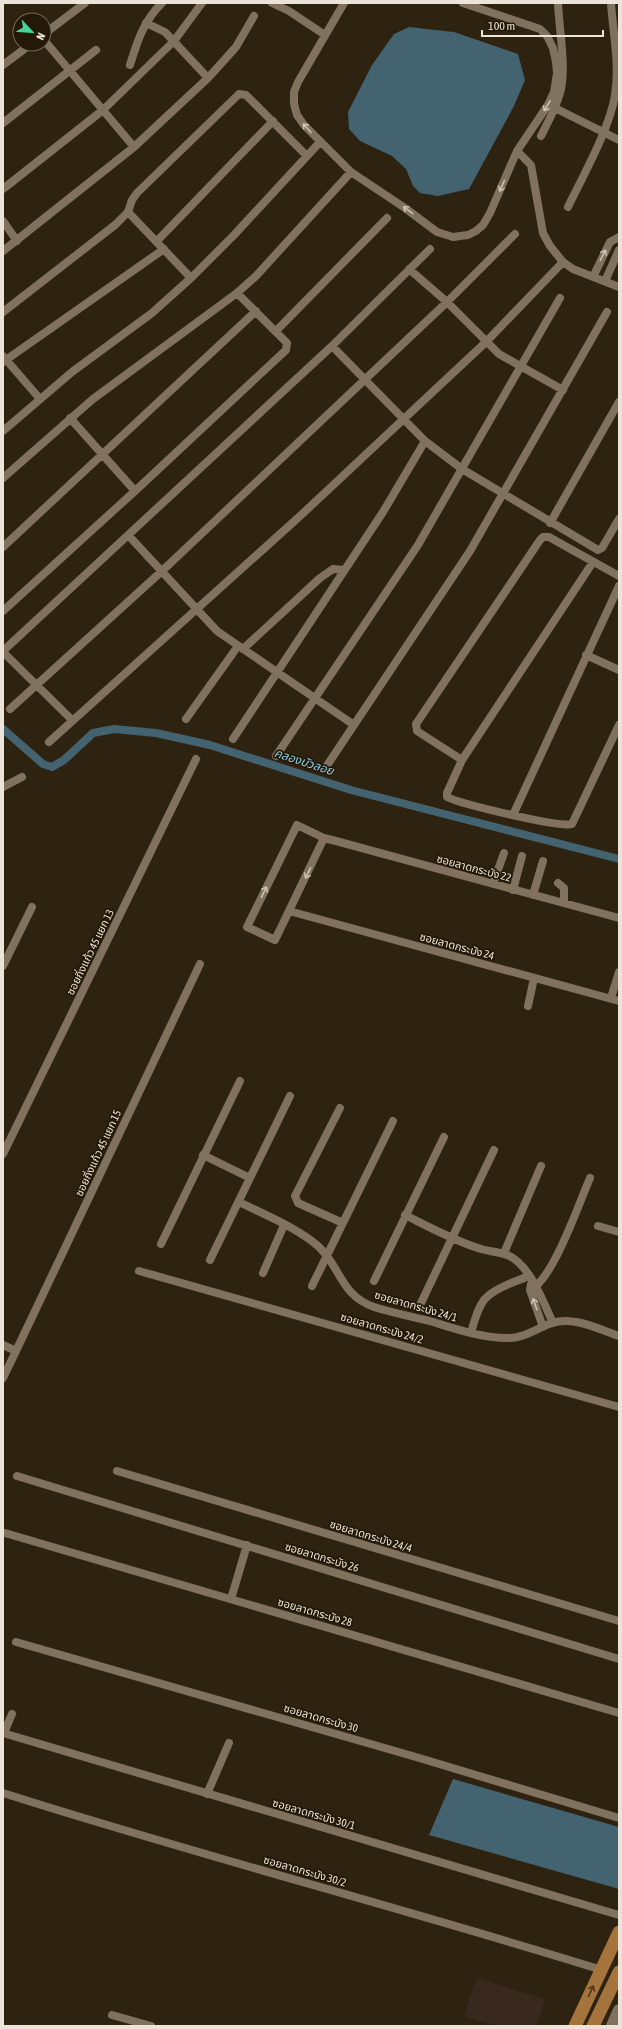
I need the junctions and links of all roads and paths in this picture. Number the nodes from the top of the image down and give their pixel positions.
1 (85, 3) edge
2 (162, 3) edge
3 (202, 3) edge
4 (272, 3) edge
5 (344, 3) edge
6 (464, 3) edge
7 (558, 3) edge
8 (611, 3) edge
9 (475, 5) edge
10 (254, 16) dead end
11 (146, 22) junction
12 (52, 28) edge
13 (325, 35) junction
14 (174, 41) junction
15 (52, 50) edge
16 (96, 50) dead end
17 (20, 52) edge
18 (3, 65) edge
19 (130, 65) dead end
20 (70, 71) junction
21 (208, 78) junction
22 (555, 108) junction
23 (103, 110) junction
24 (272, 121) junction
25 (3, 123) edge
26 (603, 132) junction
27 (541, 136) dead end
28 (619, 140) edge
29 (320, 142) junction
30 (134, 147) junction
31 (517, 151) junction
32 (307, 156) junction
33 (351, 172) junction
34 (3, 189) edge
35 (568, 207) dead end
36 (128, 212) junction
37 (387, 218) dead end
38 (3, 221) edge
39 (515, 234) dead end
40 (619, 237) edge
41 (17, 241) junction
42 (157, 241) junction
43 (164, 249) junction
44 (430, 249) dead end
45 (619, 250) edge
46 (3, 251) edge
47 (563, 262) junction
48 (409, 270) junction
49 (593, 277) junction
50 (191, 278) junction
51 (605, 281) junction
52 (619, 287) edge
53 (237, 293) junction
54 (560, 298) dead end
55 (447, 302) junction
56 (256, 311) junction
57 (3, 312) edge
58 (607, 312) dead end
59 (276, 331) junction
60 (486, 342) junction
61 (332, 346) junction
62 (4, 359) edge
63 (521, 367) junction
64 (364, 380) junction
65 (563, 390) junction
66 (40, 399) junction
67 (619, 402) edge
68 (70, 418) junction
69 (403, 420) junction
70 (3, 431) edge
71 (425, 441) junction
72 (104, 455) junction
73 (462, 469) junction
74 (3, 478) edge
75 (135, 491) junction
76 (503, 494) junction
77 (619, 519) edge
78 (550, 523) junction
79 (129, 536) junction
80 (3, 547) edge
81 (593, 562) junction
82 (344, 570) junction
83 (162, 571) junction
84 (619, 576) edge
85 (619, 586) edge
86 (197, 610) junction
87 (3, 611) edge
88 (241, 648) junction
89 (3, 652) edge
90 (586, 655) junction
91 (619, 670) edge
92 (277, 672) junction
93 (36, 686) junction
94 (316, 699) junction
95 (10, 709) dead end
96 (186, 719) dead end
97 (72, 720) junction
98 (354, 725) junction
99 (619, 725) edge
100 (232, 738) dead end
101 (49, 742) dead end
102 (276, 756) dead end
103 (196, 759) dead end
104 (462, 760) junction
105 (326, 767) dead end
106 (22, 777) dead end
107 (3, 787) edge
108 (513, 815) junction
109 (324, 838) junction
110 (504, 853) dead end
111 (522, 856) dead end
112 (543, 861) dead end
113 (558, 883) dead end
114 (493, 884) junction
115 (513, 890) junction
116 (533, 895) junction
117 (564, 903) junction
118 (32, 907) dead end
119 (289, 911) junction
120 (619, 918) edge
121 (200, 964) dead end
122 (3, 966) edge
123 (619, 972) edge
124 (534, 978) junction
125 (615, 1000) edge
126 (528, 1006) dead end
127 (240, 1081) dead end
128 (290, 1096) dead end
129 (340, 1108) dead end
130 (393, 1121) dead end
131 (444, 1137) dead end
132 (494, 1150) dead end
133 (3, 1154) edge
134 (203, 1155) junction
135 (541, 1166) dead end
136 (250, 1178) junction
137 (590, 1178) dead end
138 (239, 1202) junction
139 (405, 1215) junction
140 (343, 1223) junction
141 (284, 1224) junction
142 (598, 1226) dead end
143 (619, 1232) edge
144 (452, 1238) junction
145 (160, 1244) dead end
146 (504, 1253) junction
147 (327, 1256) junction
148 (210, 1260) dead end
149 (139, 1271) dead end
150 (262, 1273) dead end
151 (530, 1278) junction
152 (374, 1281) dead end
153 (312, 1286) dead end
154 (533, 1288) junction
155 (421, 1303) dead end
156 (553, 1323) junction
157 (543, 1327) junction
158 (471, 1333) junction
159 (619, 1336) edge
160 (3, 1345) edge
161 (16, 1351) junction
162 (3, 1378) edge
163 (619, 1407) edge
164 (117, 1471) dead end
165 (17, 1476) dead end
166 (5, 1533) dead end
167 (247, 1546) junction
168 (231, 1599) junction
169 (619, 1621) edge
170 (16, 1642) dead end
171 (619, 1659) edge
172 (619, 1713) edge
173 (12, 1714) dead end
174 (4, 1733) edge
175 (229, 1743) dead end
176 (3, 1793) edge
177 (207, 1794) junction
178 (619, 1818) edge
179 (619, 1915) edge
180 (619, 1932) edge
181 (602, 1970) junction
182 (619, 1972) edge
183 (619, 2010) edge
184 (112, 2015) dead end
185 (126, 2023) edge
186 (151, 2026) edge
187 (575, 2026) edge
188 (593, 2026) edge
189 (612, 2026) edge

1 - 12 street
2 - 11 street
3 - 14 street
4 - 13 street
5 - 13 street
6 - 9 street
7 - 22 street
8 - 26 street
9 -> 31 street
10 - 21 street
11 - 14 street
11 - 19 street
29 -> 13 street
14 - 21 street
14 - 23 street
15 - 20 street
16 - 20 street
17 - 18 street
20 - 23 street
20 - 25 street
21 - 30 street
22 - 26 street
22 - 27 street
23 - 30 street
23 - 34 street
24 - 32 street
24 - 36 street
24 - 42 street
26 - 28 street
26 - 35 street
29 - 32 street
29 - 33 street
30 - 41 street
31 -> 33 street
31 - 47 street
32 - 50 street
33 - 53 street
36 - 42 street
36 - 57 street
37 - 59 street
38 - 41 street
39 - 55 street
49 -> 40 street
41 - 46 street
42 - 43 street
43 - 50 street
43 - 62 street
44 - 48 street
45 - 51 street
47 - 49 street
47 - 60 street
48 - 55 street
48 - 61 street
49 - 51 street
50 - 66 street
51 - 52 street
53 - 56 street
53 - 68 street
54 - 63 street
55 - 60 street
55 - 64 street
56 - 59 street
56 - 72 street
58 - 65 street
59 - 75 street
60 - 63 street
60 - 69 street
61 - 64 street
61 - 79 street
62 - 66 street
63 - 65 street
63 - 73 street
64 - 69 street
64 - 83 street
65 - 76 street
66 - 70 street
67 - 78 street
68 - 72 street
68 - 74 street
69 - 71 street
69 - 86 street
71 - 73 street
71 - 82 street
72 - 75 street
72 - 80 street
73 - 76 street
73 - 94 street
75 - 87 street
76 - 78 street
76 - 98 street
77 - 78 street
79 - 83 street
79 - 89 street
81 - 84 street
81 - 104 street
81 - 104 street
82 - 88 street
82 - 92 street
83 - 86 street
83 - 93 street
85 - 90 street
86 - 88 street
86 - 97 street
88 - 92 street
88 - 96 street
89 - 93 street
90 - 91 street
90 - 108 street
92 - 94 street
92 - 100 street
93 - 95 street
93 - 97 street
94 - 98 street
94 - 102 street
97 - 101 street
98 - 105 street
99 - 108 street
103 - 133 street, ซอยกิ่งแก้ว 45 แยก 13
104 - 108 street
106 - 107 street
109 - 114 street, ซอยลาดกระบัง 22
109 -> 119 street
119 -> 109 street, ซอยลาดกระบัง 22
110 - 114 street
111 - 115 street
112 - 116 street
113 - 117 street
114 - 115 street, ซอยลาดกระบัง 22
115 - 116 street, ซอยลาดกระบัง 22
116 - 117 street, ซอยลาดกระบัง 22
117 - 120 street, ซอยลาดกระบัง 22
118 - 122 street
119 - 124 street, ซอยลาดกระบัง 24
121 - 161 street, ซอยกิ่งแก้ว 45 แยก 15
123 - 125 street
124 - 125 street, ซอยลาดกระบัง 24
124 - 126 street
127 - 134 street
128 - 136 street
129 - 140 street
130 - 140 street
131 - 139 street
132 - 144 street
134 - 136 street
134 - 145 street
135 - 146 street
136 - 138 street
137 - 154 street
138 - 141 street, ซอยลาดกระบัง 24/1
138 - 148 street
139 - 144 street
139 - 152 street
140 - 147 street
141 - 147 street, ซอยลาดกระบัง 24/1
141 - 150 street
142 - 143 street
144 - 146 street
144 - 155 street
146 - 151 street
147 - 153 street
147 - 158 street, ซอยลาดกระบัง 24/1
149 - 163 street, ซอยลาดกระบัง 24/2
151 - 154 street
151 - 158 street
154 - 156 street
157 -> 154 street
156 - 157 street, ซอยลาดกระบัง 24/1
156 - 159 street, ซอยลาดกระบัง 24/1
157 - 158 street, ซอยลาดกระบัง 24/1
160 - 161 street
161 - 162 street, ซอยกิ่งแก้ว 45 แยก 15
164 - 169 street, ซอยลาดกระบัง 24/4
165 - 167 street, ซอยลาดกระบัง 26
166 - 168 street, ซอยลาดกระบัง 28
167 - 168 street
167 - 171 street, ซอยลาดกระบัง 26
168 - 172 street, ซอยลาดกระบัง 28
170 - 178 street, ซอยลาดกระบัง 30
173 - 174 street
174 - 177 street, ซอยลาดกระบัง 30/1
175 - 177 street
176 - 181 street, ซอยลาดกระบัง 30/2
177 - 179 street, ซอยลาดกระบัง 30/1
180 - 181 main road
187 -> 181 main road
182 - 188 main road
183 - 189 main road
184 - 185 street
185 - 186 street

